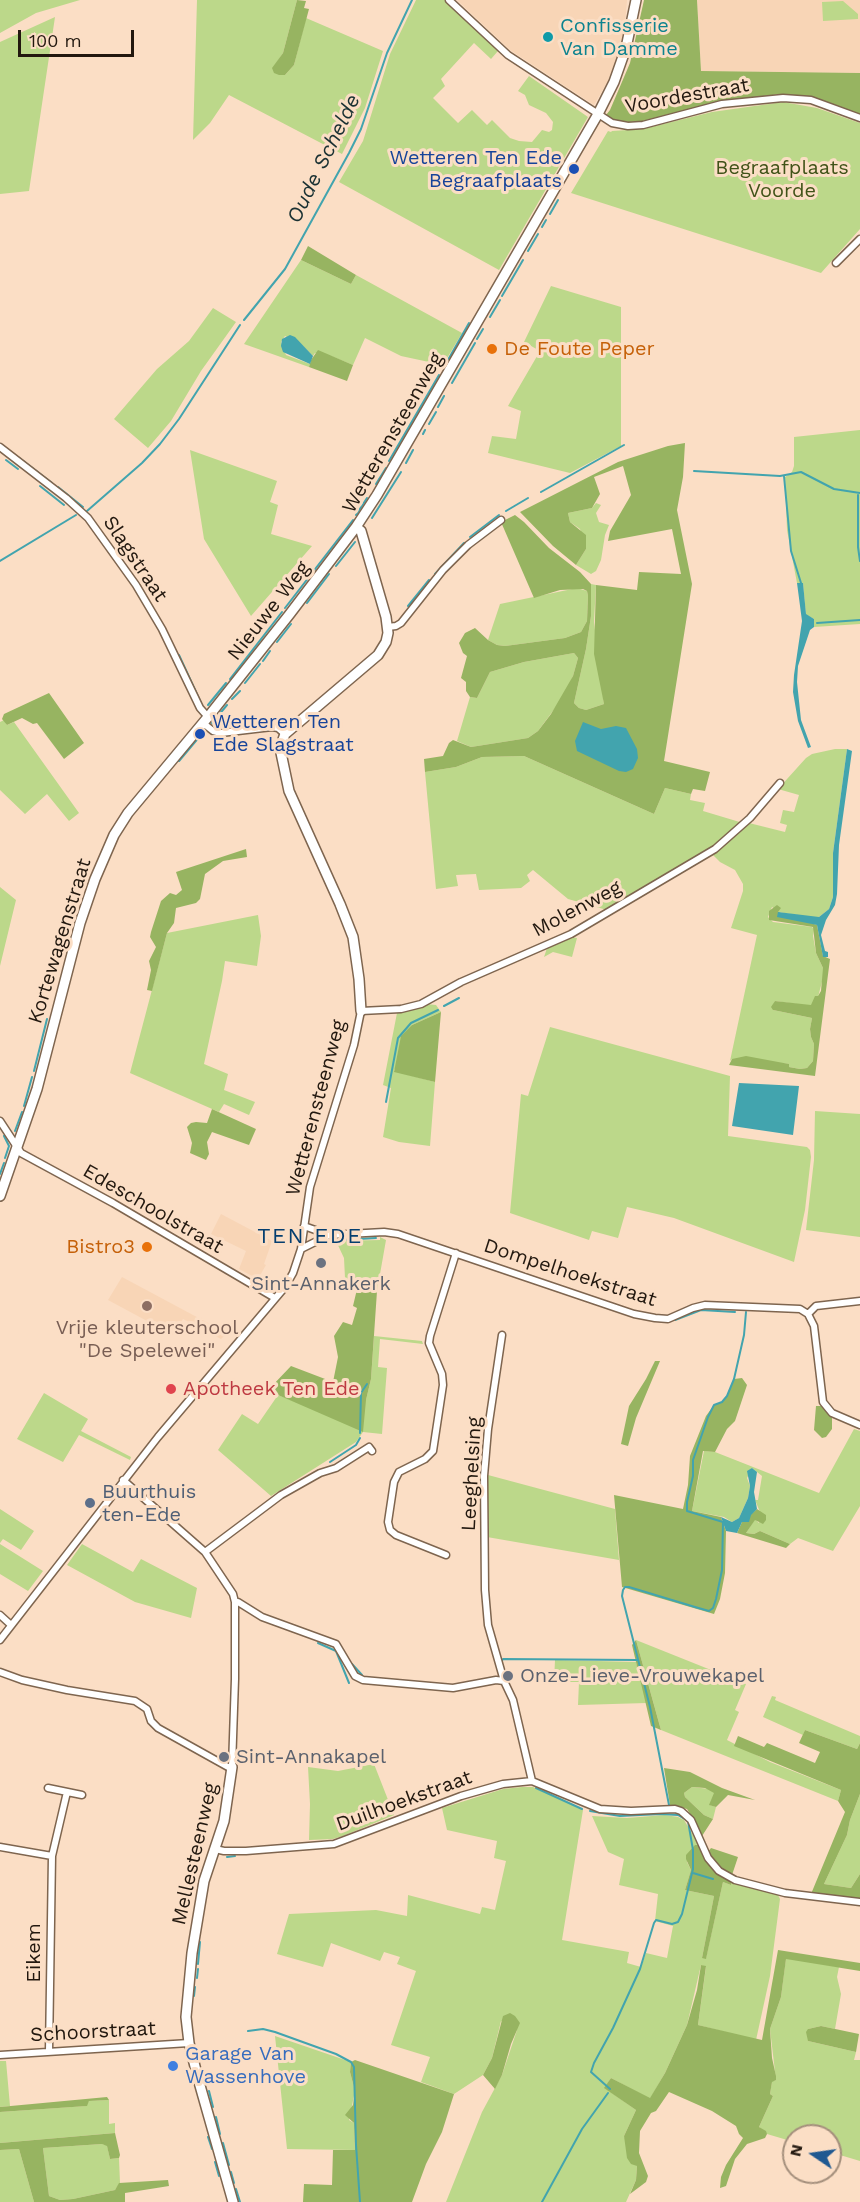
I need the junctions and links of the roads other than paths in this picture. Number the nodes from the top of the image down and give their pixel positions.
1 (449, 0) edge
2 (636, 0) edge
3 (598, 114) junction
4 (860, 118) edge
5 (860, 239) edge
6 (836, 263) dead end
7 (0, 447) edge
8 (501, 520) dead end
9 (356, 527) junction
10 (388, 627) junction
11 (206, 720) junction
12 (285, 734) junction
13 (780, 783) dead end
14 (361, 1011) junction
15 (0, 1121) edge
16 (17, 1147) junction
17 (0, 1196) edge
18 (304, 1226) junction
19 (329, 1235) junction
20 (301, 1249) junction
21 (456, 1253) junction
22 (275, 1298) junction
23 (860, 1300) edge
24 (808, 1314) junction
25 (502, 1335) dead end
26 (860, 1425) edge
27 (372, 1451) dead end
28 (123, 1480) junction
29 (205, 1552) junction
30 (446, 1555) dead end
31 (235, 1602) junction
32 (0, 1615) edge
33 (11, 1625) junction
34 (0, 1640) edge
35 (0, 1672) edge
36 (504, 1681) junction
37 (232, 1767) junction
38 (532, 1780) junction
39 (48, 1788) dead end
40 (67, 1792) junction
41 (82, 1795) dead end
42 (0, 1847) edge
43 (216, 1849) junction
44 (52, 1856) junction
45 (860, 1902) edge
46 (189, 2043) junction
47 (49, 2051) junction
48 (0, 2055) edge
49 (233, 2202) edge

1 - 3 street, Voordestraat
2 - 3 street, Wetterensteenweg
3 - 4 street, Voordestraat
3 - 9 street, Wetterensteenweg
5 - 6 street
7 - 11 street, Slagstraat
8 - 10 street
9 - 10 street, Wetterensteenweg
9 - 11 street, Nieuwe Weg
10 - 12 street
11 - 12 street
11 - 16 street, Kortewagenstraat
12 - 14 street, Wetterensteenweg
13 - 14 street, Molenweg
14 - 18 street, Wetterensteenweg
15 - 16 street
16 - 17 street, Kortewagenstraat
16 - 22 street, Edeschoolstraat
18 - 19 street, Dompelhoekstraat
18 - 20 street, Wetterensteenweg
19 - 20 street, Dompelhoekstraat
19 - 21 street, Dompelhoekstraat
20 - 22 street, Wetterensteenweg
21 - 24 street, Dompelhoekstraat
21 - 30 street, Leeghelsing
22 - 28 street, Wetterensteenweg
23 - 24 street
24 - 26 street
25 - 36 street, Leeghelsing
27 - 29 street
28 - 29 street, Mellesteenweg
28 - 33 street, Wetterensteenweg
29 - 31 street, Mellesteenweg
31 - 36 street
31 - 37 street, Mellesteenweg
32 - 33 street
33 - 34 street, Wetterensteenweg
35 - 37 street
36 - 38 street, Leeghelsing
37 - 43 street, Mellesteenweg
38 - 43 street, Duilhoekstraat
38 - 45 street
39 - 40 street
40 - 41 street
40 - 44 street, Eikem
42 - 44 street
43 - 46 street, Mellesteenweg
44 - 47 street, Eikem
46 - 47 street, Schoorstraat
46 - 49 street, Mellesteenweg
47 - 48 street, Schoorstraat

